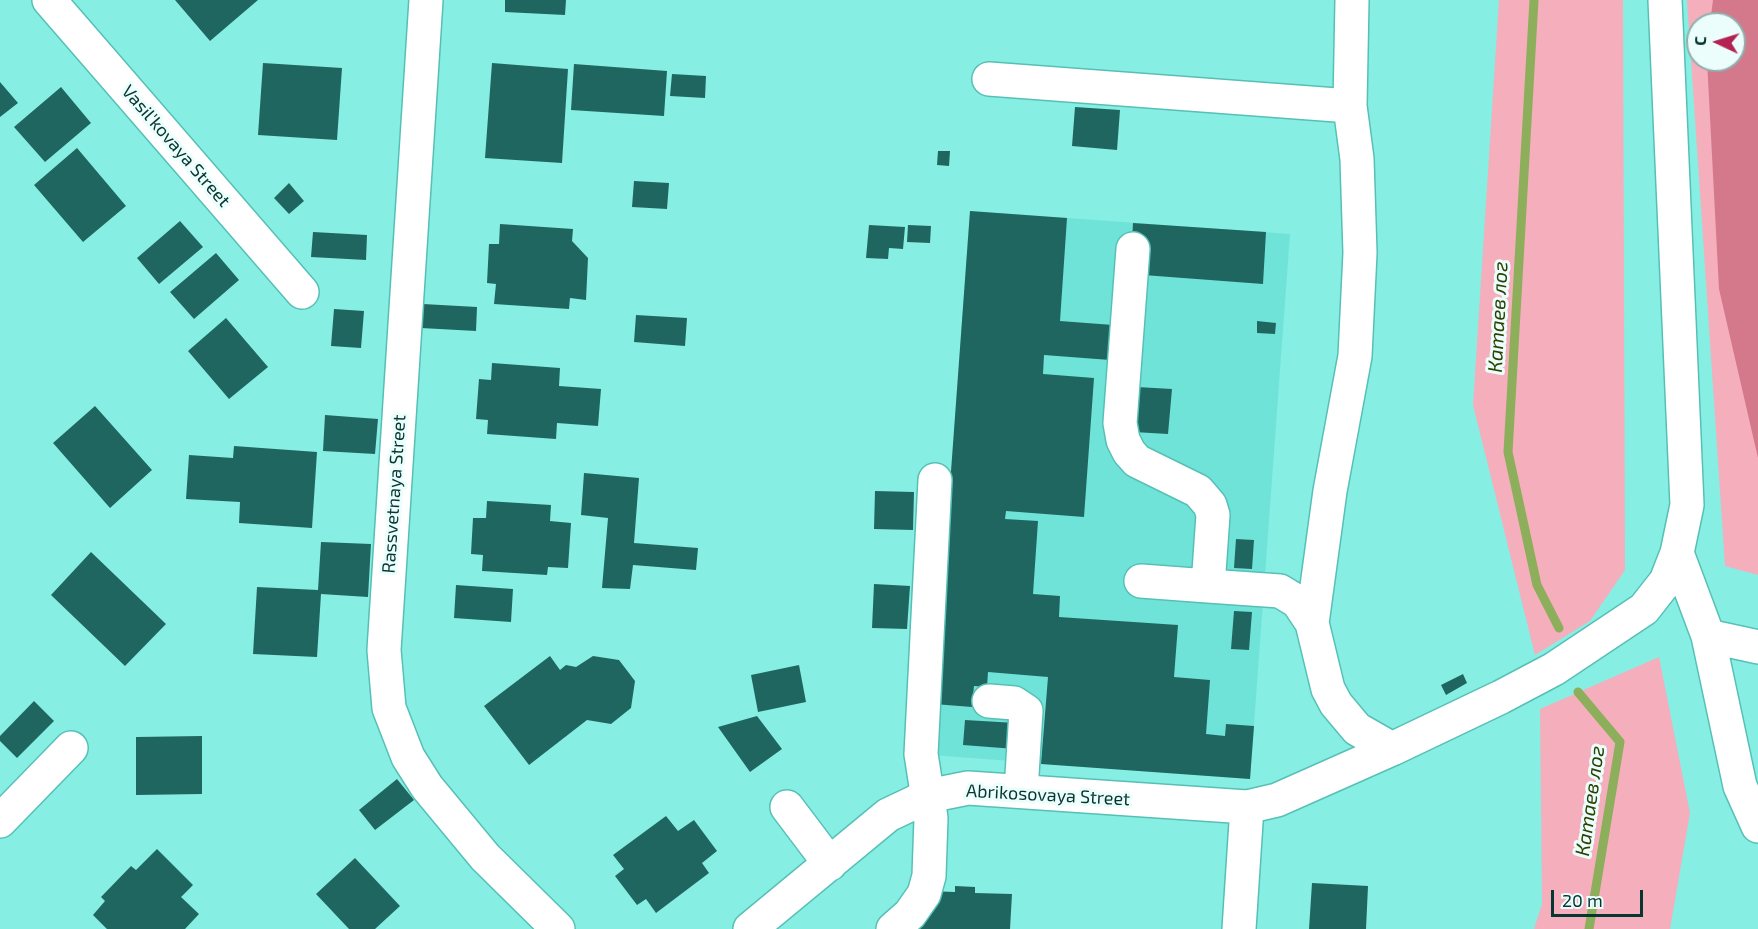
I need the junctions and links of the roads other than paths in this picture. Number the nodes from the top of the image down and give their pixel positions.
1 (49, 0) edge
2 (426, 0) edge
3 (1352, 0) edge
4 (1665, 0) edge
5 (989, 79) dead end
6 (1350, 106) junction
7 (1133, 249) dead end
8 (303, 291) dead end
9 (935, 480) dead end
10 (1677, 553) junction
11 (1141, 581) dead end
12 (1208, 586) junction
13 (1312, 623) junction
14 (1708, 636) junction
15 (1758, 647) edge
16 (989, 701) dead end
17 (71, 748) dead end
18 (1392, 749) junction
19 (1746, 751) edge
20 (1021, 791) junction
21 (928, 796) junction
22 (787, 807) dead end
23 (1247, 807) junction
24 (0, 821) edge
25 (1758, 826) edge
26 (830, 864) junction
27 (558, 929) edge
28 (750, 929) edge
29 (893, 929) edge
30 (1239, 929) edge

1 - 8 street, Vasil'kovaya Street
2 - 27 street, Rassvetnaya Street
3 - 6 street
4 - 10 street, Abrikosovaya Street
5 - 6 street
6 - 13 street
7 - 12 street
9 - 21 street
10 - 14 street
10 - 18 street, Abrikosovaya Street
11 - 12 street
12 - 13 street
13 - 18 street
14 - 15 street
14 - 19 street
16 - 20 street
17 - 24 street
18 - 23 street, Abrikosovaya Street
19 - 25 street
20 - 21 street, Abrikosovaya Street
20 - 23 street, Abrikosovaya Street
21 - 26 street, Abrikosovaya Street
21 - 29 street
22 - 26 street
23 - 30 street
26 - 28 street, Abrikosovaya Street

